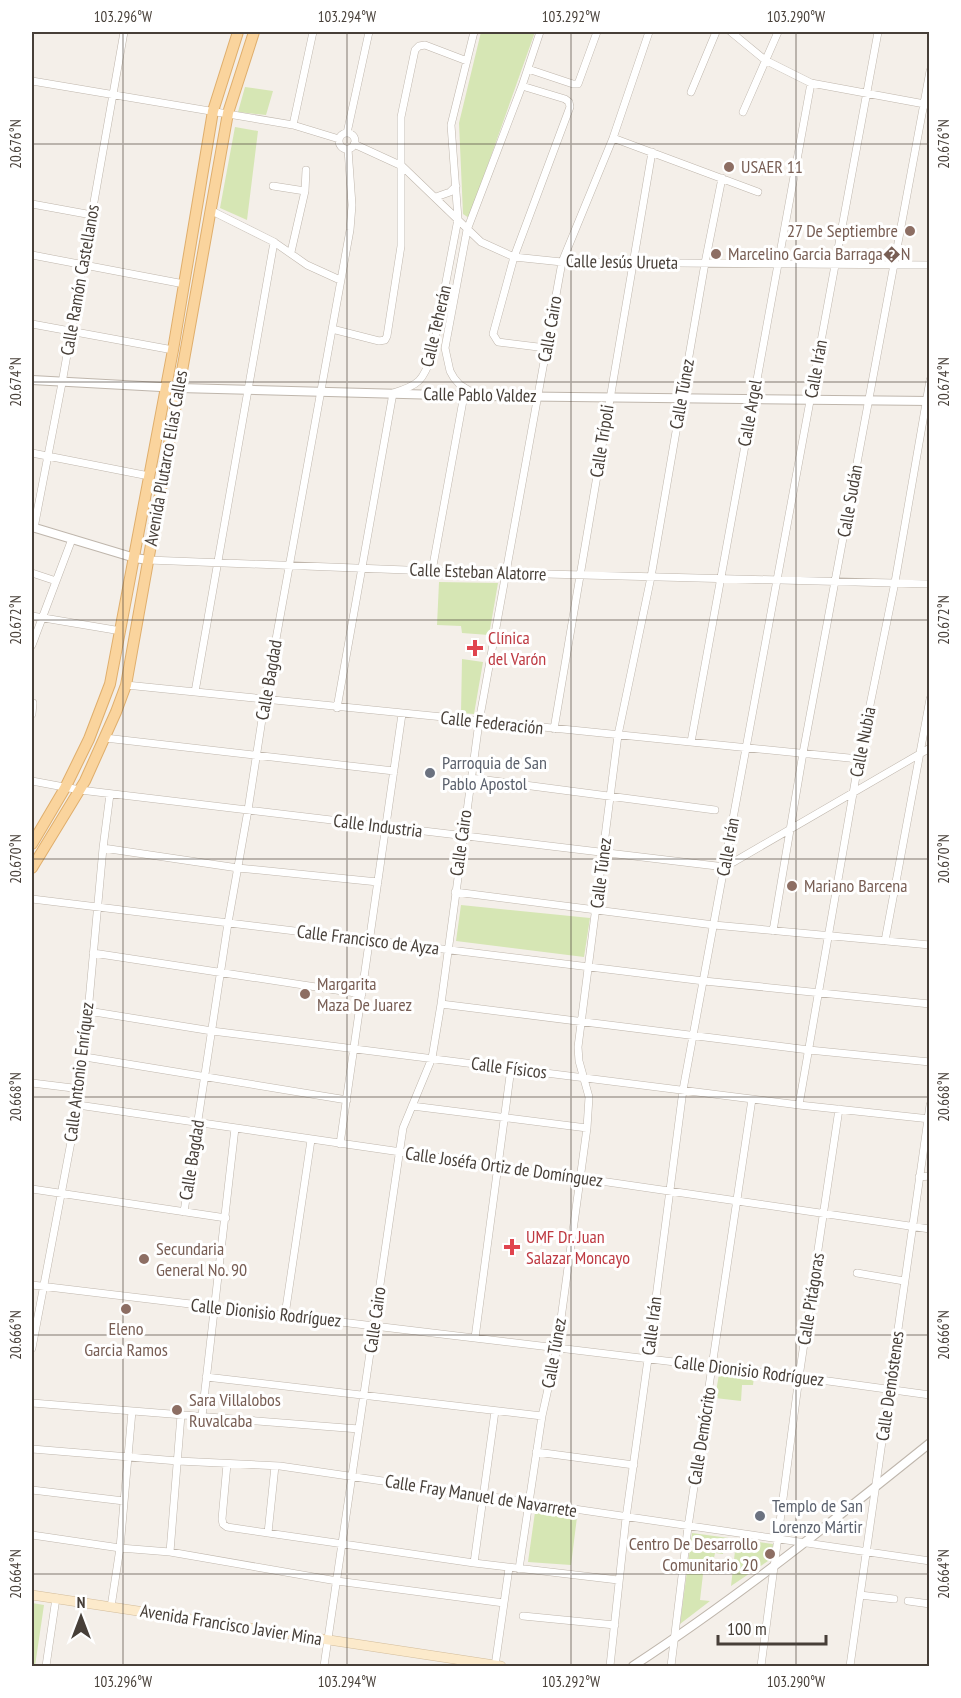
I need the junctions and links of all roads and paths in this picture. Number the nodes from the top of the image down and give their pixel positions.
1 (124, 32) edge
2 (238, 32) edge
3 (254, 32) edge
4 (313, 32) edge
5 (368, 32) edge
6 (474, 32) edge
7 (540, 32) edge
8 (597, 32) edge
9 (649, 32) edge
10 (716, 32) edge
11 (731, 32) edge
12 (777, 32) edge
13 (878, 32) edge
14 (765, 60) junction
15 (467, 61) junction
16 (528, 69) junction
17 (930, 71) edge
18 (32, 81) edge
19 (811, 83) junction
20 (522, 86) junction
21 (692, 92) dead end
22 (867, 93) junction
23 (112, 95) junction
24 (926, 104) edge
25 (213, 111) junction
26 (744, 112) dead end
27 (228, 113) junction
28 (293, 125) junction
29 (347, 133) junction
30 (613, 138) junction
31 (339, 139) junction
32 (351, 147) junction
33 (652, 152) junction
34 (402, 165) junction
35 (306, 170) dead end
36 (722, 178) junction
37 (273, 186) dead end
38 (456, 186) junction
39 (304, 192) junction
40 (758, 192) dead end
41 (436, 197) junction
42 (32, 204) edge
43 (210, 210) junction
44 (92, 215) junction
45 (458, 219) junction
46 (467, 230) junction
47 (274, 242) junction
48 (291, 252) junction
49 (32, 255) edge
50 (514, 257) junction
51 (562, 262) junction
52 (632, 263) junction
53 (705, 263) junction
54 (83, 264) junction
55 (777, 264) junction
56 (835, 264) junction
57 (893, 265) junction
58 (930, 265) edge
59 (340, 280) junction
60 (184, 284) junction
61 (32, 324) edge
62 (332, 329) junction
63 (70, 331) junction
64 (546, 348) junction
65 (173, 350) junction
66 (32, 380) edge
67 (930, 380) edge
68 (62, 383) junction
69 (165, 387) junction
70 (179, 388) junction
71 (249, 390) junction
72 (321, 391) junction
73 (393, 393) junction
74 (464, 395) junction
75 (478, 396) junction
76 (538, 396) junction
77 (609, 397) junction
78 (681, 399) junction
79 (753, 400) junction
80 (810, 400) junction
81 (868, 400) junction
82 (928, 401) edge
83 (32, 453) edge
84 (49, 456) junction
85 (149, 476) junction
86 (33, 527) edge
87 (72, 539) junction
88 (135, 558) junction
89 (148, 560) junction
90 (218, 563) junction
91 (290, 566) junction
92 (362, 568) junction
93 (432, 570) junction
94 (32, 573) edge
95 (506, 573) junction
96 (580, 575) junction
97 (651, 577) junction
98 (720, 579) junction
99 (777, 580) junction
100 (835, 580) junction
101 (56, 581) junction
102 (895, 582) junction
103 (930, 584) edge
104 (32, 616) edge
105 (41, 618) junction
106 (121, 631) junction
107 (32, 645) edge
108 (126, 685) junction
109 (195, 692) junction
110 (930, 699) edge
111 (265, 700) junction
112 (33, 703) dead end
113 (337, 708) junction
114 (32, 714) edge
115 (402, 714) junction
116 (479, 722) junction
117 (554, 729) junction
118 (618, 735) junction
119 (105, 738) junction
120 (691, 742) junction
121 (746, 748) junction
122 (930, 748) edge
123 (803, 753) junction
124 (920, 754) junction
125 (256, 757) junction
126 (859, 759) junction
127 (394, 771) junction
128 (471, 778) junction
129 (32, 781) edge
130 (65, 788) junction
131 (80, 790) junction
132 (854, 791) junction
133 (110, 794) junction
134 (611, 796) junction
135 (248, 810) junction
136 (715, 810) dead end
137 (386, 827) junction
138 (790, 829) junction
139 (462, 836) junction
140 (32, 844) edge
141 (103, 849) junction
142 (603, 853) junction
143 (725, 867) junction
144 (32, 868) edge
145 (238, 868) junction
146 (378, 882) junction
147 (454, 892) junction
148 (32, 899) edge
149 (97, 907) junction
150 (596, 909) junction
151 (228, 923) junction
152 (714, 925) junction
153 (773, 931) junction
154 (829, 936) junction
155 (370, 940) junction
156 (885, 941) junction
157 (930, 945) edge
158 (447, 949) junction
159 (93, 953) junction
160 (589, 967) junction
161 (220, 973) junction
162 (704, 981) junction
163 (818, 992) junction
164 (362, 994) junction
165 (441, 1004) junction
166 (930, 1004) edge
167 (88, 1011) junction
168 (582, 1020) junction
169 (212, 1031) junction
170 (694, 1035) junction
171 (354, 1049) junction
172 (808, 1050) junction
173 (85, 1058) junction
174 (432, 1058) junction
175 (930, 1062) edge
176 (511, 1068) junction
177 (205, 1077) junction
178 (583, 1077) junction
179 (32, 1083) edge
180 (81, 1089) junction
181 (683, 1090) junction
182 (752, 1099) junction
183 (347, 1100) junction
184 (78, 1105) junction
185 (799, 1105) junction
186 (930, 1105) edge
187 (412, 1106) junction
188 (839, 1109) junction
189 (505, 1117) junction
190 (928, 1119) edge
191 (198, 1123) junction
192 (235, 1128) junction
193 (587, 1128) junction
194 (311, 1140) junction
195 (340, 1144) junction
196 (399, 1153) junction
197 (498, 1167) junction
198 (919, 1176) junction
199 (930, 1176) edge
200 (579, 1178) junction
201 (32, 1189) edge
202 (669, 1191) junction
203 (61, 1194) junction
204 (738, 1201) junction
205 (184, 1212) junction
206 (824, 1214) junction
207 (225, 1218) junction
208 (912, 1227) junction
209 (930, 1229) edge
210 (856, 1273) dead end
211 (904, 1281) junction
212 (32, 1285) edge
213 (45, 1286) junction
214 (214, 1308) junction
215 (285, 1315) junction
216 (374, 1326) junction
217 (475, 1338) junction
218 (32, 1348) edge
219 (557, 1348) junction
220 (648, 1359) junction
221 (712, 1366) junction
222 (206, 1377) junction
223 (799, 1377) junction
224 (889, 1389) junction
225 (930, 1395) edge
226 (364, 1397) junction
227 (32, 1403) edge
228 (132, 1411) junction
229 (495, 1411) junction
230 (181, 1415) junction
231 (202, 1416) junction
232 (542, 1416) junction
233 (359, 1429) junction
234 (930, 1443) edge
235 (32, 1449) edge
236 (536, 1452) junction
237 (129, 1456) junction
238 (177, 1461) junction
239 (227, 1464) junction
240 (634, 1465) junction
241 (274, 1466) junction
242 (352, 1477) junction
243 (875, 1486) junction
244 (32, 1490) edge
245 (484, 1497) junction
246 (124, 1501) junction
247 (528, 1503) junction
248 (626, 1518) junction
249 (688, 1527) junction
250 (268, 1533) junction
251 (32, 1534) edge
252 (778, 1540) junction
253 (804, 1543) junction
254 (342, 1544) junction
255 (120, 1548) junction
256 (170, 1552) junction
257 (866, 1552) junction
258 (930, 1561) edge
259 (474, 1563) junction
260 (774, 1567) junction
261 (509, 1568) junction
262 (519, 1569) junction
263 (618, 1580) junction
264 (337, 1581) junction
265 (32, 1595) edge
266 (860, 1595) junction
267 (56, 1598) junction
268 (894, 1599) dead end
269 (908, 1601) dead end
270 (504, 1603) junction
271 (930, 1604) edge
272 (111, 1607) junction
273 (523, 1616) dead end
274 (615, 1625) junction
275 (676, 1638) junction
276 (328, 1639) junction
277 (46, 1666) edge
278 (324, 1666) edge
279 (497, 1666) edge
280 (609, 1666) edge
281 (633, 1666) edge
282 (671, 1666) edge
283 (761, 1666) edge
284 (850, 1666) edge

1 - 23 street, Calle Ramón Castellanos
2 - 25 main road, Avenida Plutarco Elías Calles
3 - 27 main road, Avenida Plutarco Elías Calles
4 - 28 street
5 - 29 street
6 - 15 street, Calle Teherán
7 - 16 street
8 - 16 street
9 - 30 street, Calle Cairo
10 - 21 street
11 - 14 street
12 - 14 street
13 - 22 street, Calle Irán
14 - 19 street
14 - 26 street
15 - 34 street
15 - 38 street, Calle Teherán
16 - 20 street
17 - 24 street, Calle Sudán
18 - 23 street
19 - 22 street
19 - 55 street, Calle Argel
20 - 46 street
20 - 50 street
22 - 24 street
22 - 56 street, Calle Irán
23 - 25 street
23 - 44 street, Calle Ramón Castellanos
24 - 57 street, Calle Sudán
25 - 27 street
25 - 60 main road, Avenida Plutarco Elías Calles
27 - 28 street
27 - 43 main road, Avenida Plutarco Elías Calles
28 - 31 street
29 - 31 street
29 - 32 street
30 - 33 street
30 - 51 street, Calle Cairo
31 - 32 street
32 - 34 street, Calle Jesús Urueta
32 - 59 street, Calle Bagdad
33 - 36 street
33 - 52 street, Calle Trípoli
34 - 41 street, Calle Jesús Urueta
34 - 62 street
35 - 39 street
36 - 40 street
36 - 53 street, Calle Túnez
37 - 39 street
38 - 41 street
38 - 45 street, Calle Teherán
39 - 48 street
41 - 45 street, Calle Jesús Urueta
42 - 44 street
43 - 47 street
43 - 70 main road, Avenida Plutarco Elías Calles
44 - 54 street, Calle Ramón Castellanos
45 - 46 street, Calle Jesús Urueta
45 - 73 street, Calle Teherán
46 - 50 street, Calle Jesús Urueta
46 - 75 street
47 - 48 street
47 - 71 street
48 - 59 street
49 - 54 street
50 - 51 street, Calle Jesús Urueta
50 - 64 street
51 - 52 street, Calle Jesús Urueta
51 - 64 street, Calle Cairo
52 - 53 street, Calle Jesús Urueta
52 - 77 street, Calle Trípoli
53 - 55 street, Calle Jesús Urueta
53 - 78 street, Calle Túnez
54 - 60 street
54 - 63 street, Calle Ramón Castellanos
55 - 56 street, Calle Jesús Urueta
55 - 79 street, Calle Argel
56 - 57 street, Calle Jesús Urueta
56 - 80 street, Calle Irán
57 - 58 street, Calle Jesús Urueta
57 - 81 street, Calle Sudán
59 - 62 street, Calle Bagdad
60 - 65 main road, Avenida Plutarco Elías Calles
61 - 63 street
62 - 72 street, Calle Bagdad
63 - 65 street
63 - 68 street, Calle Ramón Castellanos
64 - 76 street, Calle Cairo
65 - 69 main road, Avenida Plutarco Elías Calles
66 - 68 street, Calle Pablo Valdez
67 - 82 street, Calle Nubia
68 - 69 street, Calle Pablo Valdez
68 - 84 street, Calle Ramón Castellanos
69 - 70 street, Calle Pablo Valdez
69 - 85 main road, Avenida Plutarco Elías Calles
70 - 71 street, Calle Pablo Valdez
70 - 89 main road, Avenida Plutarco Elías Calles
71 - 72 street, Calle Pablo Valdez
71 - 90 street
72 - 73 street, Calle Pablo Valdez
72 - 91 street, Calle Bagdad
73 - 74 street, Calle Pablo Valdez
73 - 92 street
74 - 75 street, Calle Pablo Valdez
74 - 93 street
75 - 76 street, Calle Pablo Valdez
76 - 77 street, Calle Pablo Valdez
76 - 95 street, Calle Cairo
77 - 78 street, Calle Pablo Valdez
77 - 96 street, Calle Trípoli
78 - 79 street, Calle Pablo Valdez
78 - 97 street, Calle Túnez
79 - 80 street, Calle Pablo Valdez
79 - 98 street, Calle Argel
80 - 81 street, Calle Pablo Valdez
80 - 99 street, Calle Irán
81 - 82 street, Calle Pablo Valdez
81 - 100 street, Calle Sudán
82 - 102 street, Calle Nubia
83 - 84 street
84 - 85 street
84 - 86 street, Calle Ramón Castellanos
85 - 88 main road, Avenida Plutarco Elías Calles
86 - 87 street, Calle Esteban Alatorre
87 - 88 street, Calle Esteban Alatorre
87 - 101 street
88 - 89 street, Calle Esteban Alatorre
88 - 106 main road, Avenida Plutarco Elías Calles
89 - 90 street, Calle Esteban Alatorre
89 - 108 main road, Avenida Plutarco Elías Calles
90 - 91 street, Calle Esteban Alatorre
90 - 109 street
91 - 92 street, Calle Esteban Alatorre
91 - 111 street, Calle Bagdad
92 - 93 street, Calle Esteban Alatorre
92 - 113 street
93 - 95 street, Calle Esteban Alatorre
94 - 101 street
95 - 96 street, Calle Esteban Alatorre
95 - 116 street, Calle Cairo
96 - 97 street, Calle Esteban Alatorre
96 - 117 street, Calle Trípoli
97 - 98 street, Calle Esteban Alatorre
97 - 118 street, Calle Túnez
98 - 99 street, Calle Esteban Alatorre
98 - 120 street, Calle Argel
99 - 100 street, Calle Esteban Alatorre
99 - 121 street, Calle Irán
100 - 102 street, Calle Esteban Alatorre
100 - 123 street, Calle Sudán
101 - 105 street
102 - 103 street, Calle Esteban Alatorre
102 - 126 street, Calle Nubia
104 - 105 street
105 - 106 street
105 - 107 street
106 - 130 main road, Avenida Plutarco Elías Calles
108 - 109 street, Calle Federación
108 - 119 main road, Avenida Plutarco Elías Calles
109 - 111 street, Calle Federación
110 - 124 street
111 - 113 street, Calle Federación
111 - 125 street, Calle Bagdad
112 - 114 street
113 - 115 street, Calle Federación
115 - 116 street, Calle Federación
115 - 127 street
116 - 117 street, Calle Federación
116 - 128 street, Calle Cairo
117 - 118 street, Calle Federación
118 - 120 street, Calle Federación
118 - 134 street, Calle Túnez
119 - 125 street
119 - 131 main road, Avenida Plutarco Elías Calles
120 - 121 street, Calle Federación
121 - 123 street, Calle Federación
121 - 143 street, Calle Irán
122 - 124 street
123 - 126 street, Calle Federación
123 - 138 street, Calle Sudán
124 - 132 street
124 - 156 street
125 - 127 street
125 - 135 street, Calle Bagdad
126 - 132 street, Calle Nubia
127 - 137 street
128 - 134 street
128 - 139 street, Calle Cairo
129 - 130 street, Calle Industria
130 - 131 street, Calle Industria
130 - 140 main road, Avenida Plutarco Elías Calles
131 - 133 street, Calle Industria
131 - 144 main road, Avenida Plutarco Elías Calles
132 - 138 street
132 - 154 street, Calle Nubia
133 - 135 street, Calle Industria
133 - 141 street, Calle Antonio Enríquez
134 - 136 street
134 - 142 street, Calle Túnez
135 - 137 street, Calle Industria
135 - 145 street, Calle Bagdad
137 - 139 street, Calle Industria
137 - 146 street
138 - 143 street
138 - 153 street, Calle Sudán
139 - 142 street, Calle Industria
139 - 147 street, Calle Cairo
141 - 145 street
141 - 149 street, Calle Antonio Enríquez
142 - 143 street, Calle Industria
142 - 150 street, Calle Túnez
143 - 152 street, Calle Irán
145 - 146 street
145 - 151 street, Calle Bagdad
146 - 155 street
147 - 150 street
147 - 158 street, Calle Cairo
148 - 149 street, Calle Francisco de Ayza
149 - 151 street, Calle Francisco de Ayza
149 - 159 street, Calle Antonio Enríquez
150 - 152 street
150 - 160 street, Calle Túnez
151 - 155 street, Calle Francisco de Ayza
151 - 161 street, Calle Bagdad
152 - 153 street
152 - 162 street, Calle Irán
153 - 154 street
154 - 156 street
154 - 163 street, Calle Nubia
155 - 158 street, Calle Francisco de Ayza
155 - 164 street
156 - 157 street
158 - 160 street, Calle Francisco de Ayza
158 - 165 street, Calle Cairo
159 - 161 street
159 - 167 street, Calle Antonio Enríquez
160 - 162 street, Calle Francisco de Ayza
160 - 168 street, Calle Túnez
161 - 164 street
161 - 169 street, Calle Bagdad
162 - 163 street, Calle Francisco de Ayza
162 - 170 street, Calle Irán
163 - 166 street, Calle Francisco de Ayza
163 - 172 street, Calle Nubia
164 - 171 street
165 - 168 street
165 - 174 street, Calle Cairo
167 - 169 street, Calle Físicos
167 - 173 street, Calle Antonio Enríquez
168 - 170 street
168 - 178 street, Calle Túnez
169 - 171 street, Calle Físicos
169 - 177 street, Calle Bagdad
170 - 172 street
170 - 181 street, Calle Irán
171 - 174 street, Calle Físicos
171 - 183 street
172 - 175 street
172 - 185 street, Calle Nubia
173 - 177 street
173 - 180 street, Calle Antonio Enríquez
174 - 176 street, Calle Físicos
174 - 187 street, Calle Cairo
176 - 178 street, Calle Físicos
176 - 189 street
177 - 183 street
177 - 191 street, Calle Bagdad
178 - 181 street, Calle Físicos
178 - 193 street, Calle Túnez
179 - 180 street
180 - 184 street, Calle Antonio Enríquez
181 - 182 street, Calle Físicos
181 - 202 street, Calle Irán
182 - 185 street, Calle Físicos
182 - 204 street, Calle Demócrito
183 - 195 street
184 - 191 street, Calle Joséfa Ortiz de Domínguez
184 - 203 street, Calle Antonio Enríquez
185 - 188 street, Calle Físicos
186 - 190 street, Calle Demóstenes
187 - 189 street
187 - 196 street, Calle Cairo
188 - 190 street, Calle Físicos
188 - 206 street, Calle Pitágoras
189 - 193 street
189 - 197 street
190 - 198 street, Calle Demóstenes
191 - 192 street, Calle Joséfa Ortiz de Domínguez
191 - 205 street, Calle Bagdad
192 - 194 street, Calle Joséfa Ortiz de Domínguez
192 - 207 street
193 - 200 street, Calle Túnez
194 - 195 street, Calle Joséfa Ortiz de Domínguez
194 - 215 street
195 - 196 street, Calle Joséfa Ortiz de Domínguez
196 - 197 street, Calle Joséfa Ortiz de Domínguez
196 - 216 street, Calle Cairo
197 - 200 street, Calle Joséfa Ortiz de Domínguez
197 - 217 street
198 - 199 street
198 - 208 street, Calle Demóstenes
200 - 202 street, Calle Joséfa Ortiz de Domínguez
200 - 219 street, Calle Túnez
201 - 203 street
202 - 204 street, Calle Joséfa Ortiz de Domínguez
202 - 220 street, Calle Irán
203 - 205 street
203 - 213 street, Calle Antonio Enríquez
204 - 206 street, Calle Joséfa Ortiz de Domínguez
204 - 221 street, Calle Demócrito
205 - 207 street
206 - 208 street, Calle Joséfa Ortiz de Domínguez
206 - 223 street, Calle Pitágoras
207 - 214 street
208 - 209 street, Calle Joséfa Ortiz de Domínguez
208 - 211 street, Calle Demóstenes
210 - 211 street
211 - 224 street, Calle Demóstenes
212 - 213 street, Calle Dionisio Rodríguez
213 - 214 street, Calle Dionisio Rodríguez
213 - 218 street, Calle Antonio Enríquez
214 - 215 street, Calle Dionisio Rodríguez
214 - 222 street
215 - 216 street, Calle Dionisio Rodríguez
216 - 217 street, Calle Dionisio Rodríguez
216 - 226 street, Calle Cairo
217 - 219 street, Calle Dionisio Rodríguez
219 - 220 street, Calle Dionisio Rodríguez
219 - 232 street, Calle Túnez
220 - 221 street, Calle Dionisio Rodríguez
220 - 240 street, Calle Irán
221 - 223 street, Calle Dionisio Rodríguez
221 - 249 street, Calle Demócrito
222 - 226 street
222 - 231 street
223 - 224 street, Calle Dionisio Rodríguez
223 - 252 street, Calle Pitágoras
224 - 225 street, Calle Dionisio Rodríguez
224 - 243 street, Calle Demóstenes
226 - 229 street
226 - 233 street, Calle Cairo
227 - 228 street
228 - 230 street
228 - 237 street
229 - 232 street
229 - 245 street
230 - 231 street
230 - 238 street
231 - 233 street
232 - 236 street, Calle Túnez
233 - 242 street, Calle Cairo
234 - 243 street
235 - 237 street, Calle Fray Manuel de Navarrete
236 - 240 street
236 - 247 street, Calle Túnez
237 - 238 street, Calle Fray Manuel de Navarrete
237 - 246 street
238 - 239 street, Calle Fray Manuel de Navarrete
238 - 256 street
239 - 241 street, Calle Fray Manuel de Navarrete
239 - 250 street
240 - 248 street, Calle Irán
241 - 242 street, Calle Fray Manuel de Navarrete
241 - 250 street
242 - 245 street, Calle Fray Manuel de Navarrete
242 - 254 street, Calle Cairo
243 - 253 street
243 - 257 street, Calle Demóstenes
244 - 246 street
245 - 247 street, Calle Fray Manuel de Navarrete
245 - 259 street
246 - 255 street
247 - 248 street, Calle Fray Manuel de Navarrete
247 - 262 street, Calle Túnez
248 - 249 street, Calle Fray Manuel de Navarrete
248 - 263 street, Calle Irán
249 - 252 street, Calle Fray Manuel de Navarrete
249 - 275 street, Calle Demócrito
250 - 254 street
251 - 255 street
252 - 253 street, Calle Fray Manuel de Navarrete
252 - 260 street, Calle Pitágoras
253 - 257 street, Calle Fray Manuel de Navarrete
253 - 260 street
254 - 259 street
254 - 264 street, Calle Cairo
255 - 256 street
255 - 272 street
256 - 264 street
257 - 258 street, Calle Fray Manuel de Navarrete
257 - 266 street, Calle Demóstenes
259 - 261 street
260 - 275 street
260 - 283 street, Calle Pitágoras
261 - 262 street
261 - 270 street
262 - 263 street
263 - 274 street, Calle Irán
264 - 270 street
264 - 276 street, Calle Cairo
265 - 267 main road, Avenida Francisco Javier Mina
266 - 268 street
266 - 284 street, Calle Demóstenes
267 - 272 main road, Avenida Francisco Javier Mina
267 - 277 street
269 - 271 street
270 - 279 street
272 - 276 main road, Avenida Francisco Javier Mina
273 - 274 street
274 - 280 street, Calle Irán
275 - 281 street
275 - 282 street, Calle Demócrito
276 - 278 street, Calle Cairo
276 - 279 main road, Avenida Francisco Javier Mina

